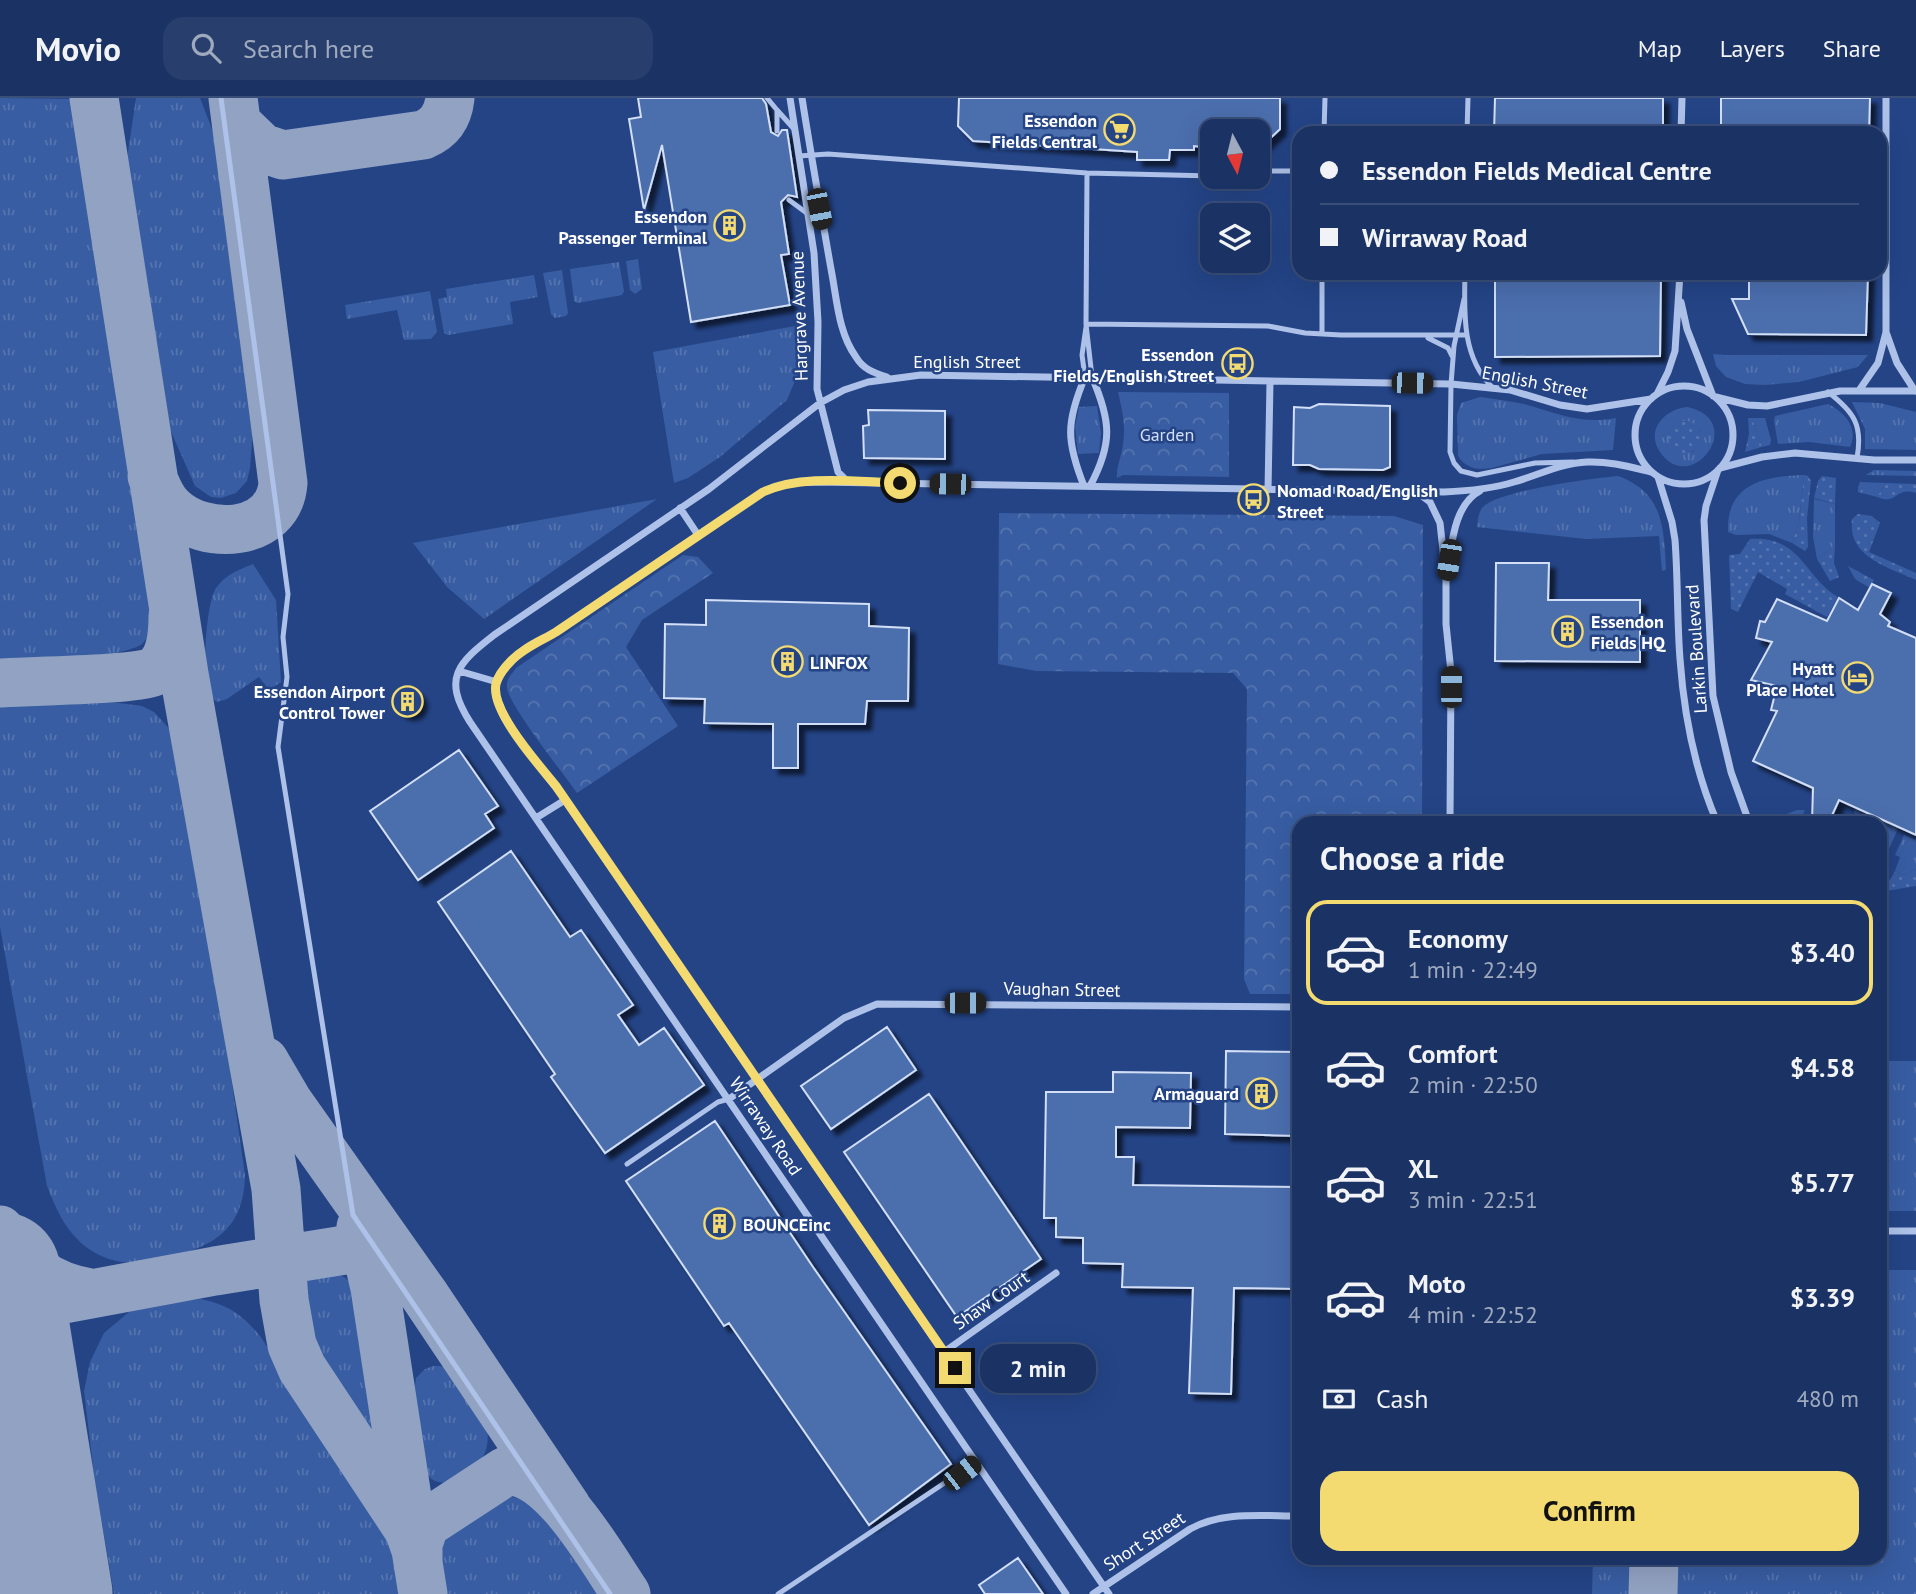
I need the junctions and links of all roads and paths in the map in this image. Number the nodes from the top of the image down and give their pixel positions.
1 (221, 98) edge
2 (767, 98) edge
3 (790, 98) edge
4 (802, 98) edge
5 (1325, 98) edge
6 (1468, 98) edge
7 (1682, 98) edge
8 (1886, 98) edge
9 (777, 110) junction
10 (1324, 126) edge
11 (1467, 126) edge
12 (1681, 126) edge
13 (1886, 126) edge
14 (795, 129) junction
15 (777, 131) dead end
16 (811, 155) junction
17 (799, 156) junction
18 (1270, 171) edge
19 (1292, 171) edge
20 (1087, 173) junction
21 (1200, 176) edge
22 (789, 200) dead end
23 (808, 214) junction
24 (1322, 280) edge
25 (1465, 280) edge
26 (1680, 280) edge
27 (1886, 280) edge
28 (1680, 284) junction
29 (1464, 299) junction
30 (1086, 324) junction
31 (1886, 332) junction
32 (1322, 334) junction
33 (1418, 335) junction
34 (1456, 335) junction
35 (1467, 335) junction
36 (1453, 358) junction
37 (888, 377) junction
38 (1088, 377) junction
39 (1270, 382) junction
40 (1451, 384) junction
41 (1492, 387) junction
42 (1860, 389) junction
43 (1916, 391) edge
44 (1828, 392) junction
45 (1714, 396) junction
46 (1653, 397) junction
47 (820, 403) junction
48 (1857, 458) junction
49 (1916, 460) edge
50 (1580, 462) junction
51 (1719, 469) junction
52 (1655, 474) junction
53 (851, 482) junction
54 (1087, 486) junction
55 (1484, 489) junction
56 (1268, 490) junction
57 (1414, 492) junction
58 (680, 508) junction
59 (698, 535) junction
60 (1446, 578) junction
61 (459, 671) junction
62 (497, 682) junction
63 (565, 800) junction
64 (1450, 816) edge
65 (1715, 816) edge
66 (1747, 816) edge
67 (536, 818) junction
68 (1292, 1007) edge
69 (756, 1078) junction
70 (729, 1099) junction
71 (627, 1164) dead end
72 (1887, 1231) edge
73 (1916, 1231) edge
74 (1056, 1273) dead end
75 (944, 1352) junction
76 (976, 1462) junction
77 (1292, 1516) edge
78 (1104, 1586) junction
79 (610, 1594) edge
80 (778, 1594) edge
81 (1066, 1594) edge
82 (1093, 1594) edge
83 (1109, 1594) edge

1 - 79 lane
2 - 9 lane
3 - 14 street, Hargrave Avenue
4 - 16 street
5 - 10 lane
6 - 11 lane
7 - 12 street
8 - 13 street
9 - 14 lane
9 - 15 lane
14 - 17 street, Hargrave Avenue
16 - 17 lane
16 - 20 lane
16 - 37 street
17 - 23 street, Hargrave Avenue
18 - 19 lane
20 - 21 lane
20 - 30 lane
22 - 23 lane
23 - 47 street, Hargrave Avenue
24 - 32 lane
25 - 29 lane
26 - 28 street
27 - 31 street
28 - 45 street
28 - 46 street
29 - 34 lane
29 - 35 lane
30 - 32 lane
30 - 38 lane
31 - 42 street
31 - 43 street
32 - 33 lane
33 - 34 lane
33 - 36 lane
34 - 35 lane
34 - 36 lane
35 - 41 lane
36 - 40 lane
37 - 38 street, English Street
37 - 47 street, English Street
38 - 39 street, English Street
38 - 54 street
38 - 54 street
39 - 40 street, English Street
39 - 56 street
40 - 41 street, English Street
40 - 50 lane
41 - 46 street, English Street
42 - 43 street
42 - 44 street
44 - 45 street
44 - 48 lane
45 - 46 street
45 - 51 street
46 - 52 street
47 - 53 street, Hargrave Avenue
47 - 58 street, English Street
48 - 49 street
48 - 51 street
50 - 52 street
50 - 55 street
51 - 52 street
51 - 66 street, Larkin Boulevard
52 - 65 street, Larkin Boulevard
53 - 54 street
53 - 59 street
54 - 56 street
55 - 57 street
55 - 60 street
56 - 57 street
57 - 60 street
58 - 59 street
58 - 61 street, English Street
59 - 62 street
60 - 64 street
61 - 62 street
61 - 67 street, Wirraway Road
62 - 63 street, Wirraway Road
63 - 67 street
63 - 69 street, Wirraway Road
67 - 70 street, Wirraway Road
68 - 69 street, Vaughan Street
69 - 70 street, Vaughan Street
69 - 75 street, Wirraway Road
70 - 71 lane
70 - 76 street, Wirraway Road
72 - 73 street
74 - 75 street, Shaw Court
75 - 78 street, Wirraway Road
76 - 80 lane
76 - 81 street, Wirraway Road
77 - 78 street, Short Street
78 - 82 street, Short Street
78 - 83 street, Wirraway Road

